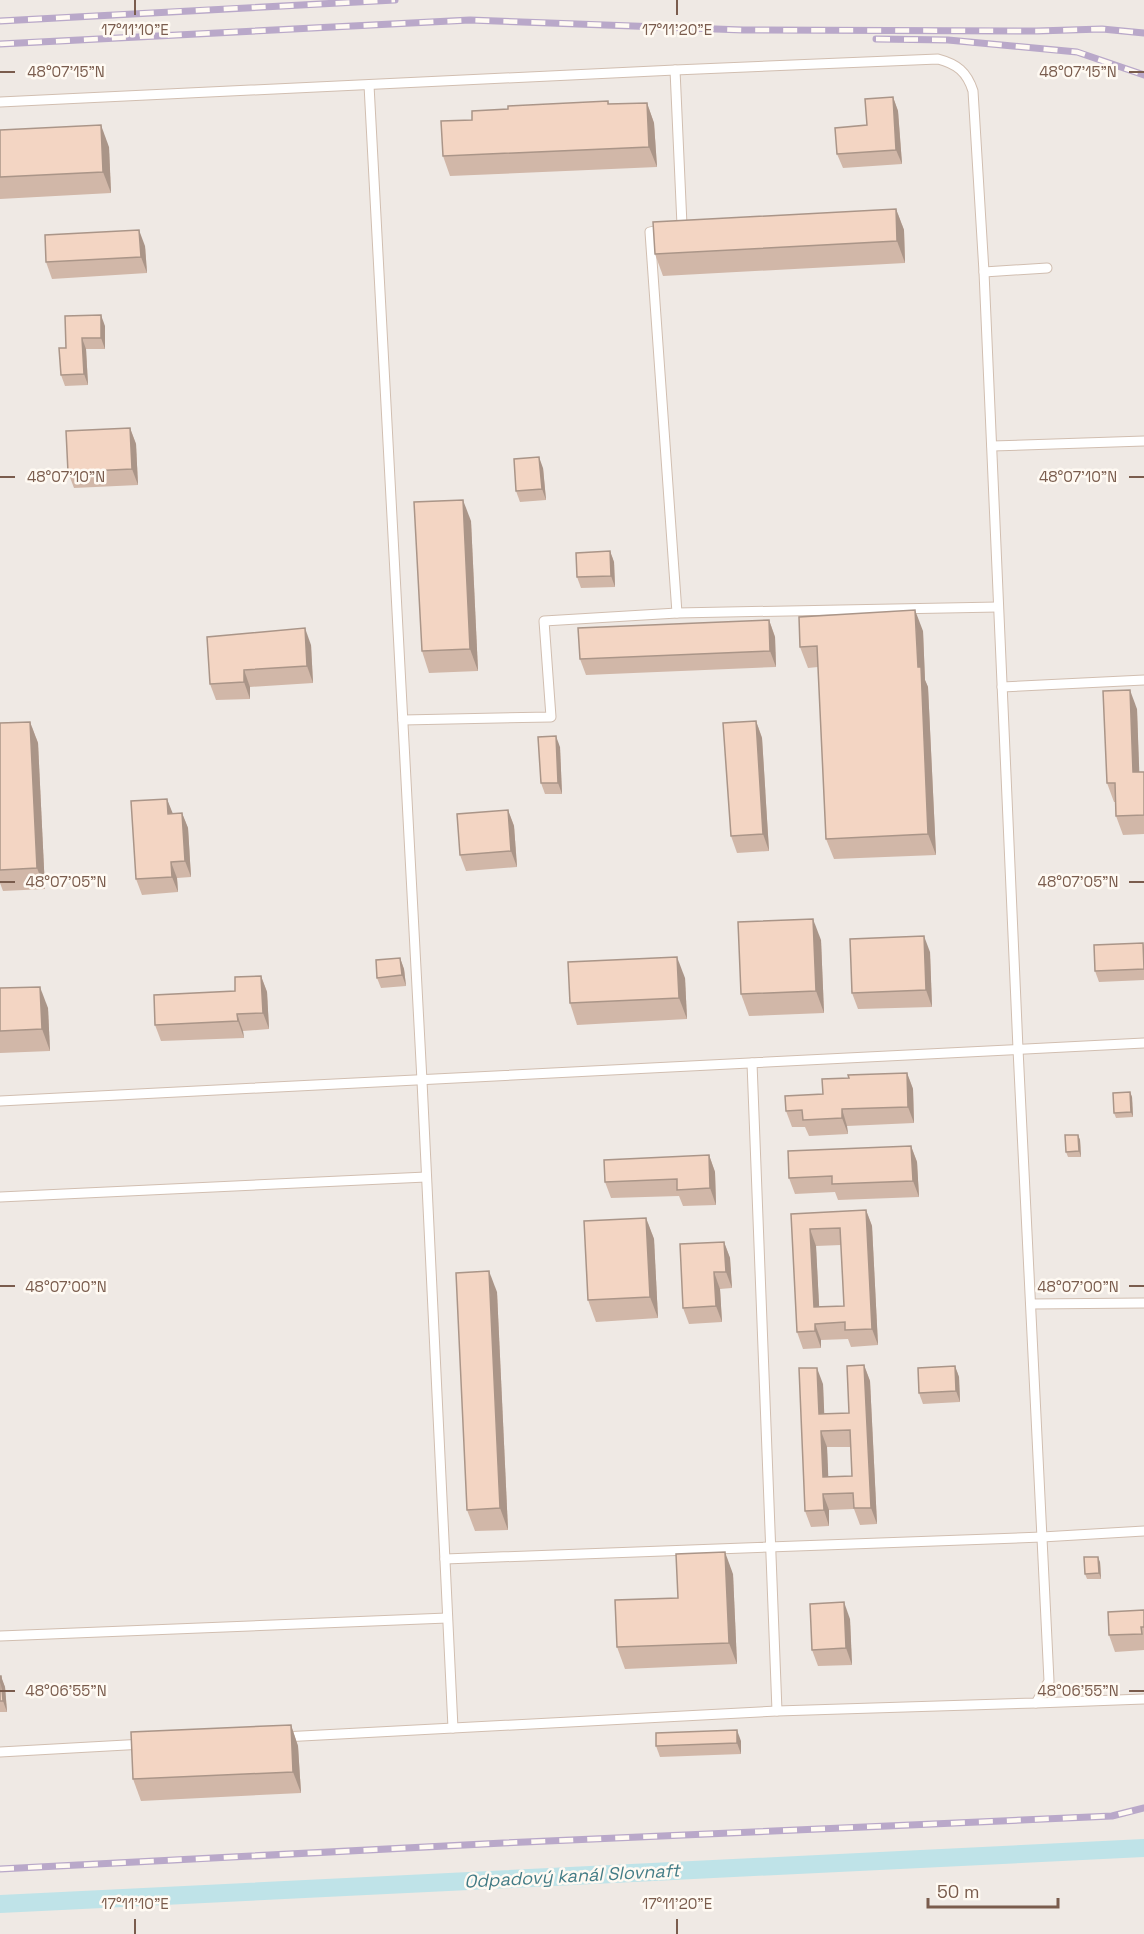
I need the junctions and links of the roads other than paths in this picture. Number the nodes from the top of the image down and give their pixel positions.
1 (675, 70) junction
2 (369, 85) junction
3 (0, 102) edge
4 (1047, 268) dead end
5 (984, 272) junction
6 (1144, 441) edge
7 (992, 446) junction
8 (998, 607) junction
9 (677, 613) junction
10 (1144, 680) edge
11 (1002, 687) junction
12 (403, 720) junction
13 (1144, 1043) edge
14 (1018, 1049) junction
15 (752, 1063) junction
16 (422, 1081) junction
17 (0, 1101) edge
18 (426, 1177) junction
19 (0, 1197) edge
20 (1144, 1303) edge
21 (1031, 1304) junction
22 (1144, 1531) edge
23 (1042, 1537) junction
24 (770, 1547) junction
25 (445, 1559) junction
26 (447, 1618) junction
27 (0, 1636) edge
28 (1144, 1699) edge
29 (1036, 1703) junction
30 (777, 1711) junction
31 (453, 1728) junction
32 (274, 1737) edge
33 (155, 1743) edge
34 (0, 1752) edge

1 - 2 lane
1 - 5 lane
1 - 9 lane
2 - 3 lane
2 - 12 lane
4 - 5 lane
5 - 7 lane
6 - 7 lane
7 - 8 lane
8 - 9 lane
8 - 11 lane
9 - 12 lane
10 - 11 lane
11 - 14 lane
12 - 16 lane
13 - 14 lane
14 - 15 lane
14 - 21 lane
15 - 16 lane
15 - 24 lane
16 - 17 lane
16 - 18 lane
18 - 19 lane
18 - 25 lane
20 - 21 lane
21 - 23 lane
22 - 23 lane
23 - 24 lane
23 - 29 lane
24 - 25 lane
24 - 30 lane
25 - 26 lane
26 - 27 lane
26 - 31 lane
28 - 29 lane
29 - 30 lane
30 - 31 lane
31 - 32 lane
33 - 34 lane

